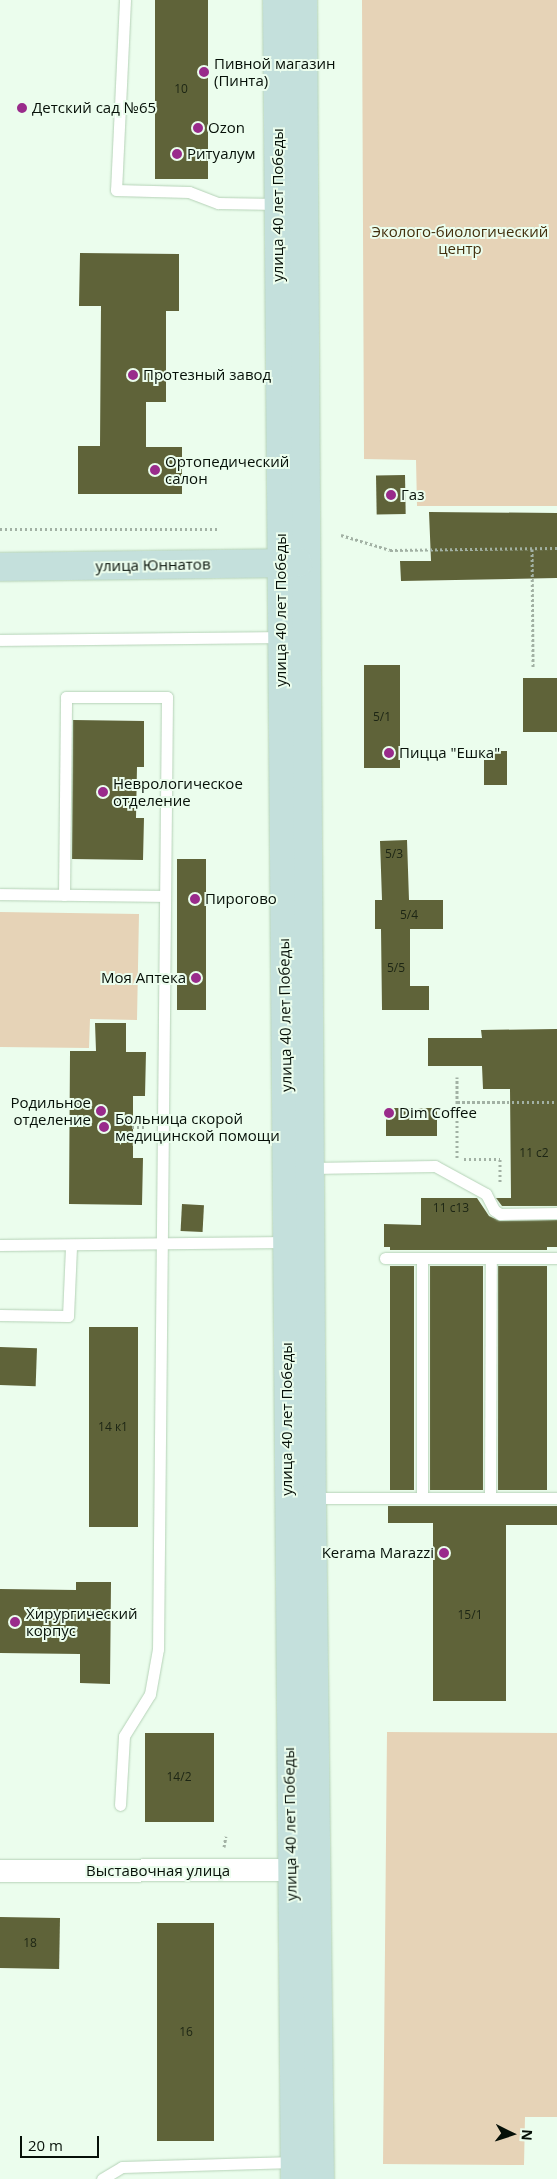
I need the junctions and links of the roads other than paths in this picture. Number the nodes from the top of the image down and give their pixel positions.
1 (125, 0) edge
2 (277, 0) edge
3 (302, 0) edge
4 (278, 204) junction
5 (294, 563) junction
6 (0, 567) edge
7 (282, 637) junction
8 (0, 640) edge
9 (0, 894) edge
10 (64, 895) junction
11 (165, 896) junction
12 (311, 1168) junction
13 (557, 1213) edge
14 (300, 1242) junction
15 (162, 1244) junction
16 (0, 1245) edge
17 (70, 1246) junction
18 (385, 1258) dead end
19 (422, 1258) junction
20 (490, 1258) junction
21 (557, 1258) edge
22 (0, 1315) edge
23 (422, 1497) junction
24 (312, 1498) junction
25 (490, 1498) junction
26 (557, 1498) edge
27 (120, 1804) dead end
28 (317, 1869) junction
29 (290, 1870) junction
30 (0, 1871) edge
31 (295, 2171) edge
32 (102, 2179) edge
33 (320, 2179) edge

1 - 4 lane
2 - 4 main road, улица 40 лет Победы
3 - 5 main road, улица 40 лет Победы
4 - 5 main road, улица 40 лет Победы
5 - 6 main road, улица Юннатов
5 - 7 main road, улица 40 лет Победы
5 - 12 main road, улица 40 лет Победы
7 - 8 lane
7 - 14 main road, улица 40 лет Победы
9 - 10 lane
10 - 11 lane
10 - 11 lane
11 - 15 lane
12 - 13 lane
12 - 14 main road, улица 40 лет Победы
14 - 15 lane
14 - 24 main road, улица 40 лет Победы
14 - 29 main road, улица 40 лет Победы
15 - 17 lane
15 - 27 lane
16 - 17 lane
17 - 22 lane
18 - 19 lane
19 - 20 lane
19 - 23 lane
20 - 21 lane
20 - 25 lane
23 - 24 lane
23 - 25 lane
24 - 28 main road, улица 40 лет Победы
25 - 26 lane
28 - 29 street, Выставочная улица
28 - 33 main road, улица 40 лет Победы
29 - 30 street, Выставочная улица
29 - 31 main road, улица 40 лет Победы
31 - 32 lane

